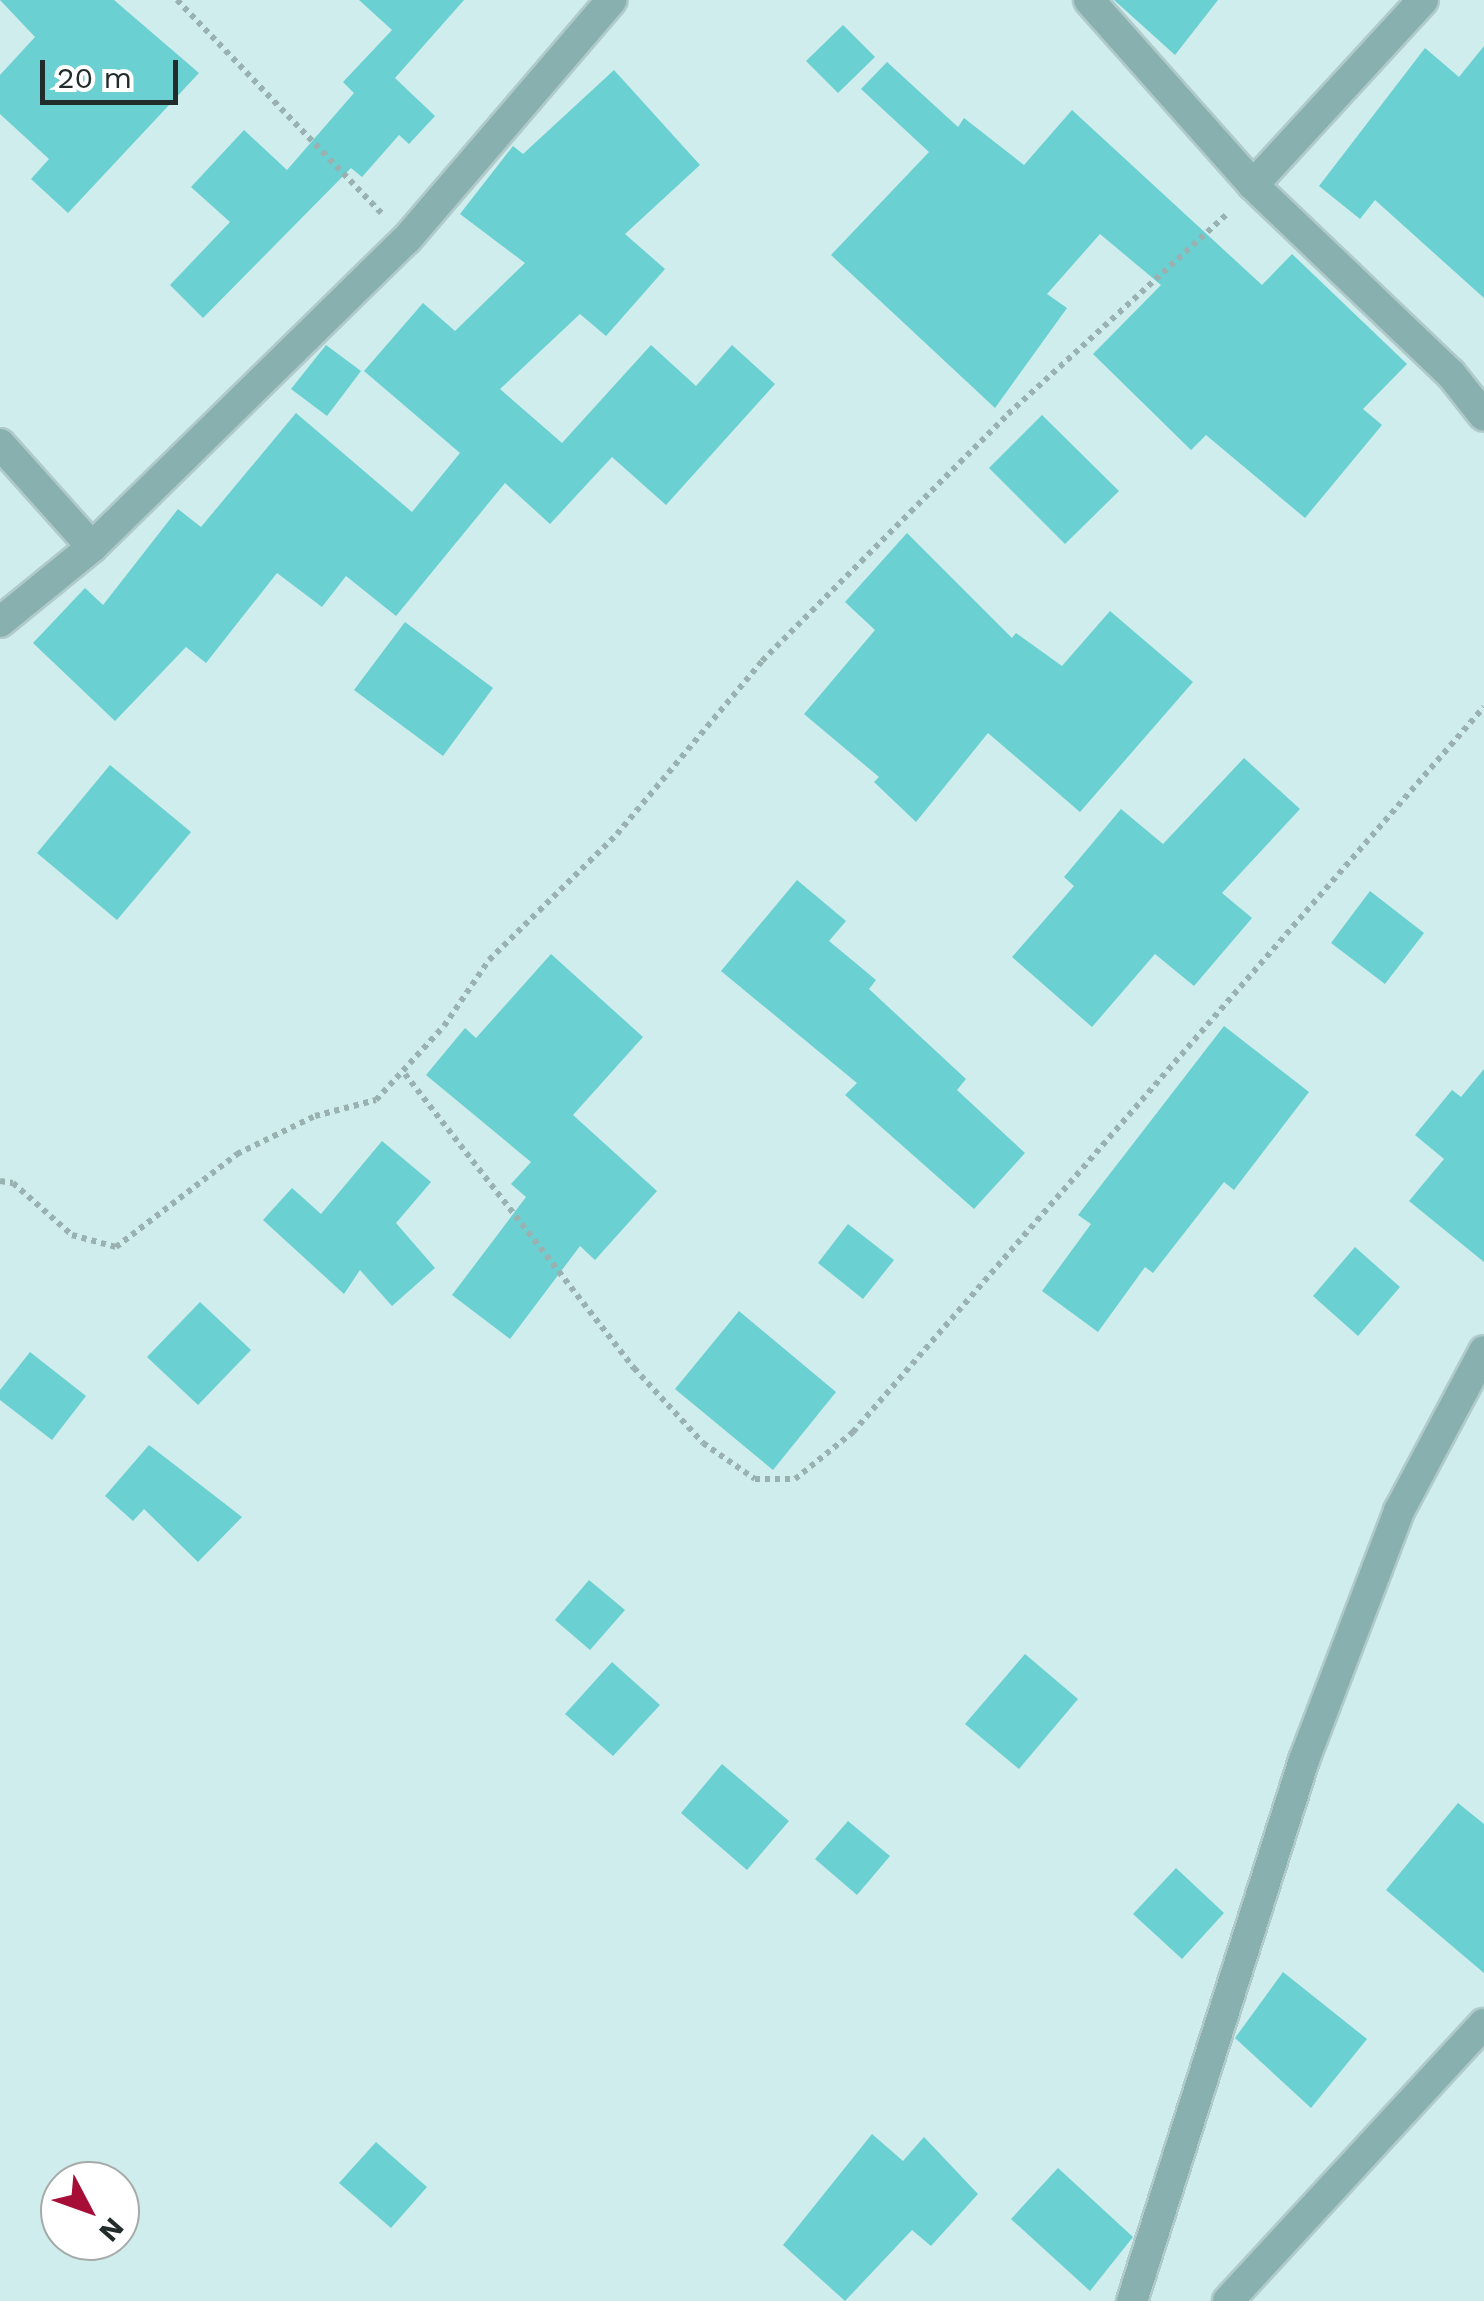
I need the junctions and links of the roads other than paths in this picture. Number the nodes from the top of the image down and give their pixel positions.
1 (612, 0) edge
2 (1090, 0) edge
3 (1423, 0) edge
4 (1253, 184) junction
5 (1484, 416) edge
6 (0, 444) edge
7 (92, 547) junction
8 (0, 622) edge
9 (1484, 1351) edge
10 (1484, 2024) edge
11 (1132, 2301) edge
12 (1228, 2301) edge

1 - 7 street
2 - 4 street
3 - 4 street
4 - 5 street
6 - 7 street
7 - 8 street
9 - 11 street
10 - 12 street

